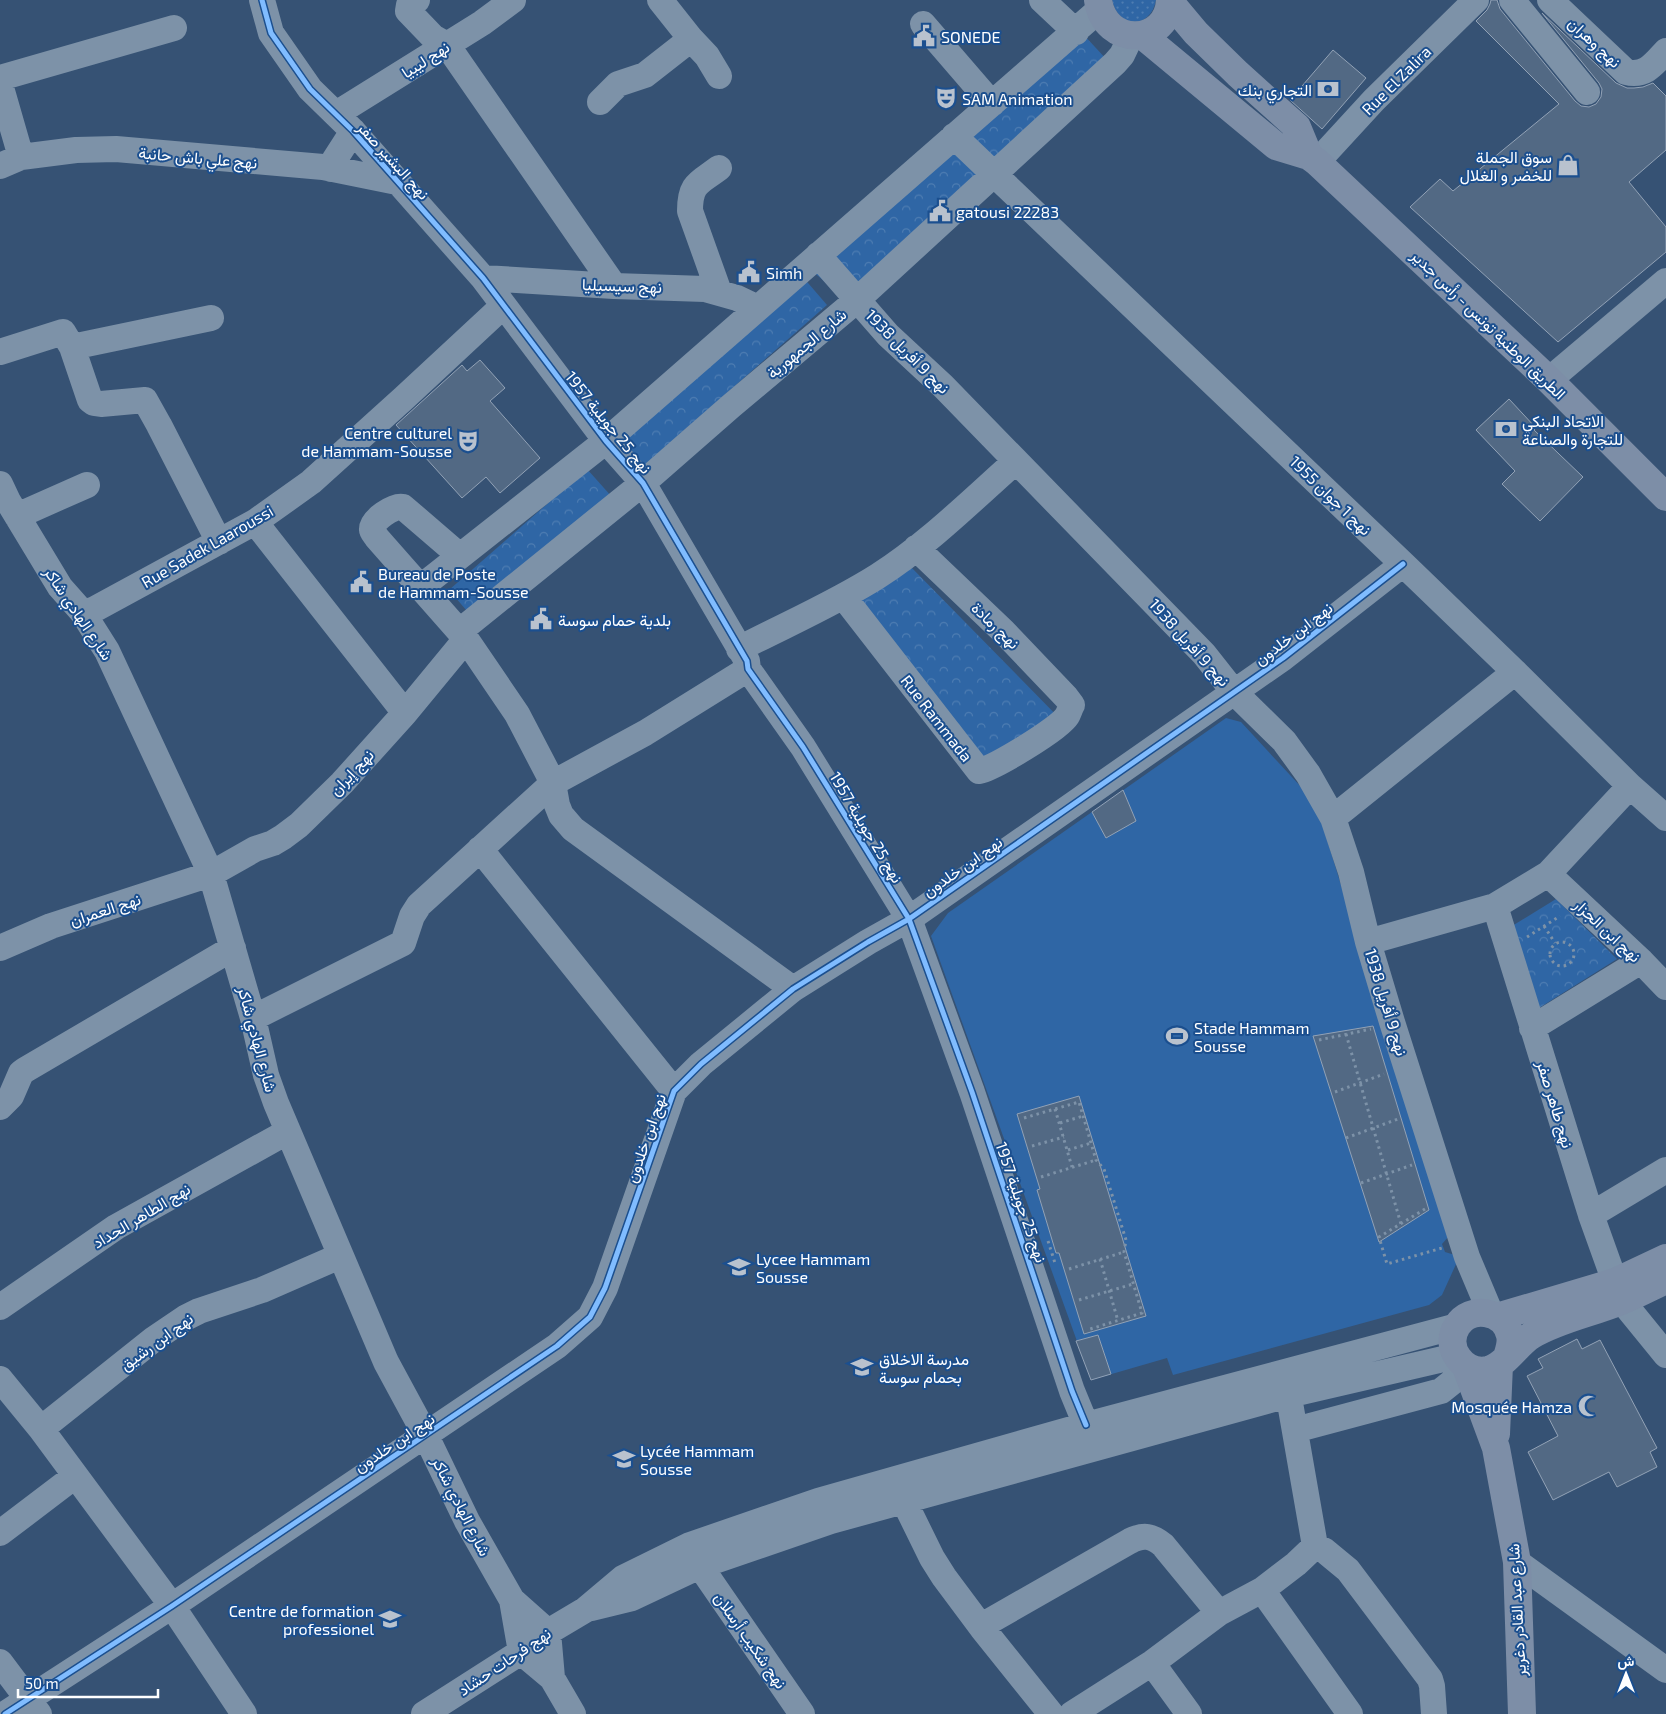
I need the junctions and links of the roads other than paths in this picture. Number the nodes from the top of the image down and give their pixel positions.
1 (262, 0) edge
2 (417, 0) edge
3 (513, 0) edge
4 (660, 0) edge
5 (1042, 0) edge
6 (1476, 0) edge
7 (1512, 0) edge
8 (1550, 0) edge
9 (1172, 1) edge
10 (1099, 5) edge
11 (923, 24) dead end
12 (174, 28) dead end
13 (1076, 32) junction
14 (1136, 35) junction
15 (691, 39) junction
16 (447, 45) junction
17 (1666, 51) edge
18 (719, 76) dead end
19 (0, 78) edge
20 (0, 84) edge
21 (1587, 92) dead end
22 (600, 102) dead end
23 (992, 104) junction
24 (344, 122) junction
25 (954, 136) junction
26 (1313, 159) junction
27 (11, 162) edge
28 (719, 168) dead end
29 (331, 169) junction
30 (994, 175) junction
31 (397, 182) junction
32 (818, 255) junction
33 (483, 278) junction
34 (1666, 281) edge
35 (614, 286) junction
36 (719, 292) junction
37 (857, 300) junction
38 (503, 306) junction
39 (758, 308) junction
40 (211, 318) dead end
41 (72, 347) junction
42 (0, 352) edge
43 (1549, 380) junction
44 (606, 441) junction
45 (1016, 461) junction
46 (643, 483) junction
47 (0, 484) edge
48 (87, 485) dead end
49 (1666, 497) edge
50 (17, 516) junction
51 (255, 522) junction
52 (219, 542) junction
53 (916, 548) junction
54 (460, 556) junction
55 (1403, 564) junction
56 (421, 587) junction
57 (843, 596) junction
58 (83, 613) junction
59 (463, 635) junction
60 (743, 659) junction
61 (1515, 672) junction
62 (1234, 692) junction
63 (1072, 705) joint
64 (405, 713) junction
65 (553, 783) junction
66 (1630, 786) junction
67 (1333, 818) junction
68 (1666, 818) edge
69 (480, 849) junction
70 (211, 874) junction
71 (1548, 874) junction
72 (1495, 906) junction
73 (909, 919) junction
74 (1368, 942) junction
75 (0, 948) edge
76 (233, 948) junction
77 (1642, 961) junction
78 (1666, 987) edge
79 (793, 989) junction
80 (253, 1018) junction
81 (1532, 1028) junction
82 (674, 1091) junction
83 (0, 1107) edge
84 (287, 1132) junction
85 (1666, 1170) edge
86 (1591, 1215) junction
87 (340, 1256) junction
88 (1666, 1258) edge
89 (1666, 1280) edge
90 (1619, 1292) junction
91 (0, 1307) edge
92 (1478, 1319) junction
93 (1666, 1355) edge
94 (1503, 1361) junction
95 (1462, 1362) junction
96 (0, 1379) edge
97 (1287, 1383) junction
98 (1086, 1425) junction
99 (41, 1429) junction
100 (1295, 1430) junction
101 (426, 1436) junction
102 (1496, 1448) junction
103 (75, 1476) junction
104 (904, 1501) junction
105 (0, 1533) edge
106 (1315, 1546) junction
107 (1517, 1562) junction
108 (700, 1566) junction
109 (1262, 1590) junction
110 (512, 1600) junction
111 (172, 1606) junction
112 (585, 1610) junction
113 (1219, 1613) junction
114 (990, 1621) dead end
115 (548, 1632) junction
116 (521, 1652) junction
117 (0, 1662) edge
118 (1152, 1663) junction
119 (1666, 1670) edge
120 (552, 1678) junction
121 (33, 1707) edge
122 (5, 1714) edge
123 (244, 1714) edge
124 (424, 1714) edge
125 (573, 1714) edge
126 (802, 1714) edge
127 (1051, 1714) edge
128 (1072, 1714) edge
129 (1190, 1714) edge
130 (1350, 1714) edge
131 (1434, 1714) edge
132 (1522, 1714) edge

1 - 24 street, نهج البشير صفر
2 - 16 street
3 - 16 street, نهج ليبيا
4 - 15 street
5 - 13 street
6 - 26 street, Rue El Zalira
7 - 21 street
8 - 17 street, نهج وهران
9 - 14 main road
9 - 26 main road, الطريق الوطنية تونس - رأس جدير
10 - 13 street
10 - 14 main road, الطريق الوطنية تونس - رأس جدير
11 - 23 street
12 - 19 street
13 - 23 street
14 - 26 main road, الطريق الوطنية تونس - رأس جدير
14 - 30 street, شارع الجمهورية
15 - 18 street
15 - 22 street
16 - 24 street, نهج ليبيا
16 - 35 street
20 - 27 street
23 - 25 street
24 - 29 street
24 - 31 street, نهج البشير صفر
25 - 30 street, نهج 1 جوان 1955
25 - 32 street
26 - 43 main road, الطريق الوطنية تونس - رأس جدير
27 - 29 street, نهج علي باش حانبة
28 - 36 street
29 - 31 street, نهج علي باش حانبة
30 - 37 street, شارع الجمهورية
30 - 55 street, نهج 1 جوان 1955
31 - 33 street, نهج البشير صفر
32 - 37 street, نهج 9 أفريل 1938
32 - 39 street
33 - 35 street, نهج سيسيليا
33 - 38 street, نهج البشير صفر
34 - 43 street
35 - 36 street, نهج سيسيليا
36 - 39 street, نهج سيسيليا
37 - 45 street, نهج 9 أفريل 1938
37 - 46 street, شارع الجمهورية
38 - 44 street, نهج 25 جويلية 1957
38 - 51 street, Rue Sadek Laaroussi
39 - 44 street
40 - 41 street
41 - 42 street
41 - 52 street
43 - 49 main road, الطريق الوطنية تونس - رأس جدير
44 - 46 street, نهج 25 جويلية 1957
44 - 54 street
45 - 53 street
45 - 62 street, نهج 9 أفريل 1938
46 - 59 street, شارع الجمهورية
46 - 60 street, نهج 25 جويلية 1957
47 - 50 street, شارع الهادي شاكر
48 - 50 street
50 - 58 street, شارع الهادي شاكر
51 - 52 street, Rue Sadek Laaroussi
51 - 64 street
52 - 58 street, Rue Sadek Laaroussi
53 - 57 street
53 - 63 street, نهج رمادة
54 - 56 street
54 - 56 street
55 - 61 street, نهج 1 جوان 1955
55 - 62 street, نهج ابن خلدون
56 - 59 street
57 - 60 street
57 - 63 street, Rue Rammada
58 - 70 street, شارع الهادي شاكر
59 - 64 street, نهج إيران
59 - 65 street
60 - 65 street
60 - 73 street, نهج 25 جويلية 1957
61 - 66 street, نهج 1 جوان 1955
61 - 67 street
62 - 67 street, نهج 9 أفريل 1938
62 - 73 street, نهج ابن خلدون
64 - 70 street, نهج إيران
65 - 69 street
65 - 79 street
66 - 68 street, نهج 1 جوان 1955
66 - 71 street
67 - 74 street, نهج 9 أفريل 1938
69 - 80 street
69 - 82 street
70 - 75 street, نهج العمران
70 - 76 street, شارع الهادي شاكر
71 - 72 street
71 - 77 street, نهج ابن الجزار
72 - 74 street
72 - 81 street, نهج طاهر صفر
73 - 79 street, نهج ابن خلدون
73 - 98 street, نهج 25 جويلية 1957
74 - 92 street, نهج 9 أفريل 1938
76 - 80 street, شارع الهادي شاكر
76 - 83 street
77 - 78 street, نهج ابن الجزار
77 - 81 street
79 - 82 street, نهج ابن خلدون
80 - 84 street, شارع الهادي شاكر
81 - 86 street, نهج طاهر صفر
82 - 101 street, نهج ابن خلدون
84 - 87 street, شارع الهادي شاكر
84 - 91 street, نهج الطاهر الحداد
85 - 86 street
86 - 90 street, نهج طاهر صفر
87 - 99 street, نهج ابن رشيق
87 - 101 street, شارع الهادي شاكر
88 - 90 main road
89 - 90 main road
90 - 92 main road
90 - 93 street, نهج طاهر صفر
90 - 94 main road
92 - 94 main road
92 - 95 main road
92 - 97 street
94 - 95 main road
94 - 102 main road, شارع عبد القادر دغرير
95 - 97 street
95 - 100 street
95 - 102 main road, شارع عبد القادر دغرير
96 - 99 street
97 - 98 street
97 - 100 street
97 - 104 street
98 - 112 street
99 - 103 street
100 - 106 street
101 - 110 street, شارع الهادي شاكر
101 - 111 street, نهج ابن خلدون
102 - 107 main road, شارع عبد القادر دغرير
103 - 105 street
103 - 111 street
104 - 108 street
104 - 127 street
106 - 109 street
106 - 131 street
107 - 119 street
107 - 132 main road, شارع عبد القادر دغرير
108 - 112 street
108 - 126 street, نهج شكيب أرسلان
109 - 113 street
109 - 130 street
110 - 115 street, شارع الهادي شاكر
110 - 116 street, شارع الهادي شاكر
111 - 121 street, نهج ابن خلدون
111 - 123 street
112 - 115 street, نهج فرحات حشاد
113 - 114 street
113 - 118 street
115 - 116 street, نهج فرحات حشاد
115 - 120 street
116 - 120 street
116 - 124 street, نهج فرحات حشاد
117 - 121 street
118 - 128 street
118 - 129 street
120 - 125 street
121 - 122 street, نهج ابن خلدون

